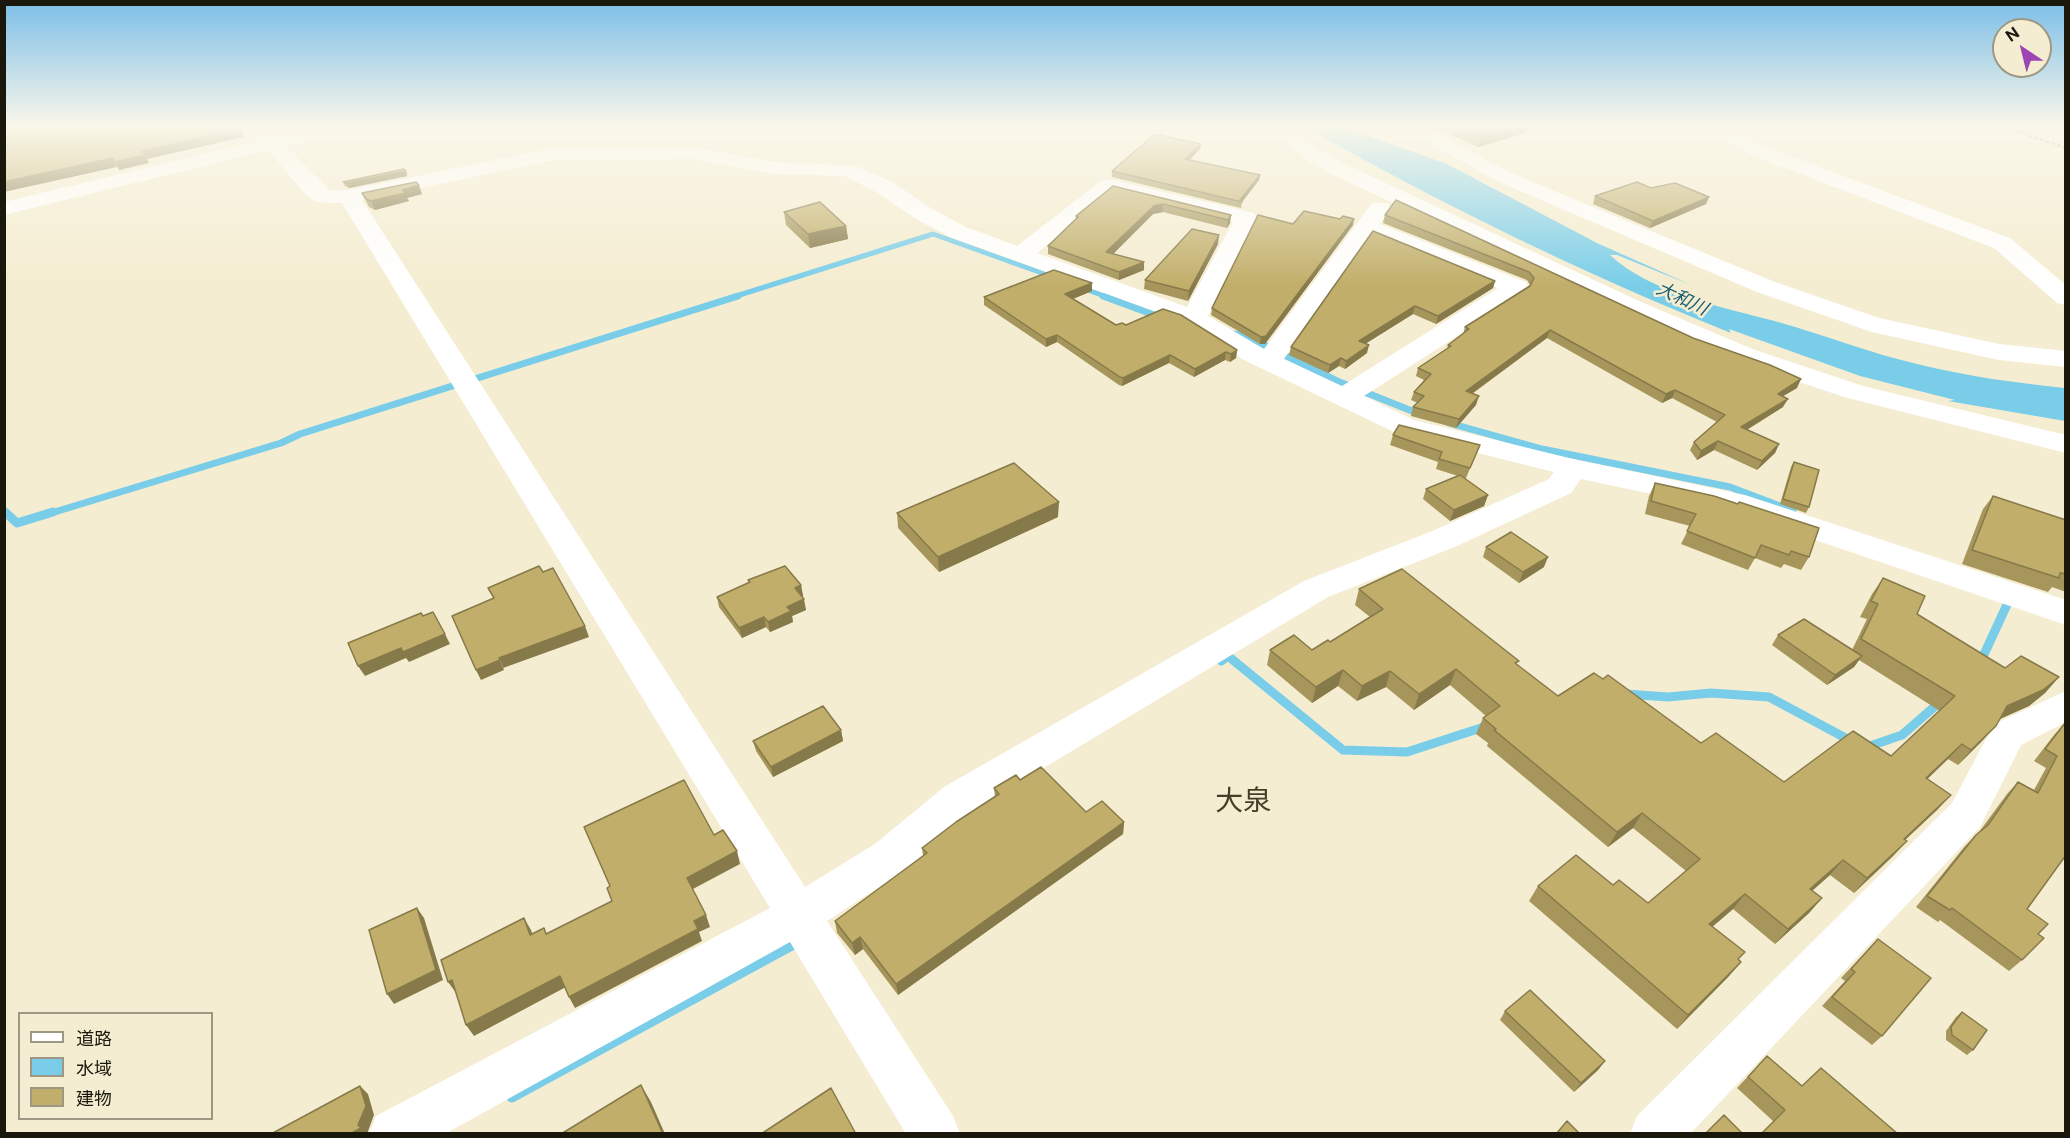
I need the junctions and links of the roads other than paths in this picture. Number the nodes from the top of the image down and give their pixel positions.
1 (126, 179) edge
2 (304, 179) edge
3 (431, 179) edge
4 (868, 179) edge
5 (1105, 179) edge
6 (1360, 179) edge
7 (1510, 179) edge
8 (1833, 179) edge
9 (1183, 181) edge
10 (1108, 185) junction
11 (1390, 194) junction
12 (349, 196) junction
13 (1164, 200) junction
14 (1087, 202) junction
15 (1110, 208) edge
16 (4, 209) edge
17 (1144, 217) edge
18 (1366, 226) junction
19 (1020, 255) junction
20 (2066, 298) edge
21 (1194, 318) junction
22 (2066, 359) edge
23 (1269, 361) junction
24 (1345, 396) junction
25 (2066, 444) edge
26 (1573, 468) junction
27 (2066, 613) edge
28 (2066, 705) edge
29 (800, 914) junction
30 (394, 1134) edge
31 (935, 1134) edge
32 (1655, 1134) edge

1 - 16 street
2 - 12 street
3 - 12 street
4 - 19 street
5 - 10 street
6 - 11 street
7 - 22 street
8 - 20 street
9 - 13 street
10 - 13 street
10 - 14 street
11 - 18 street
11 - 25 street
12 - 29 street
13 - 17 street
13 - 21 street
14 - 15 street
14 - 19 street
18 - 23 street
18 - 24 street
19 - 21 street
21 - 23 street
23 - 24 street
24 - 26 street
26 - 27 street
26 - 29 street
28 - 32 street
29 - 30 street
29 - 31 street

